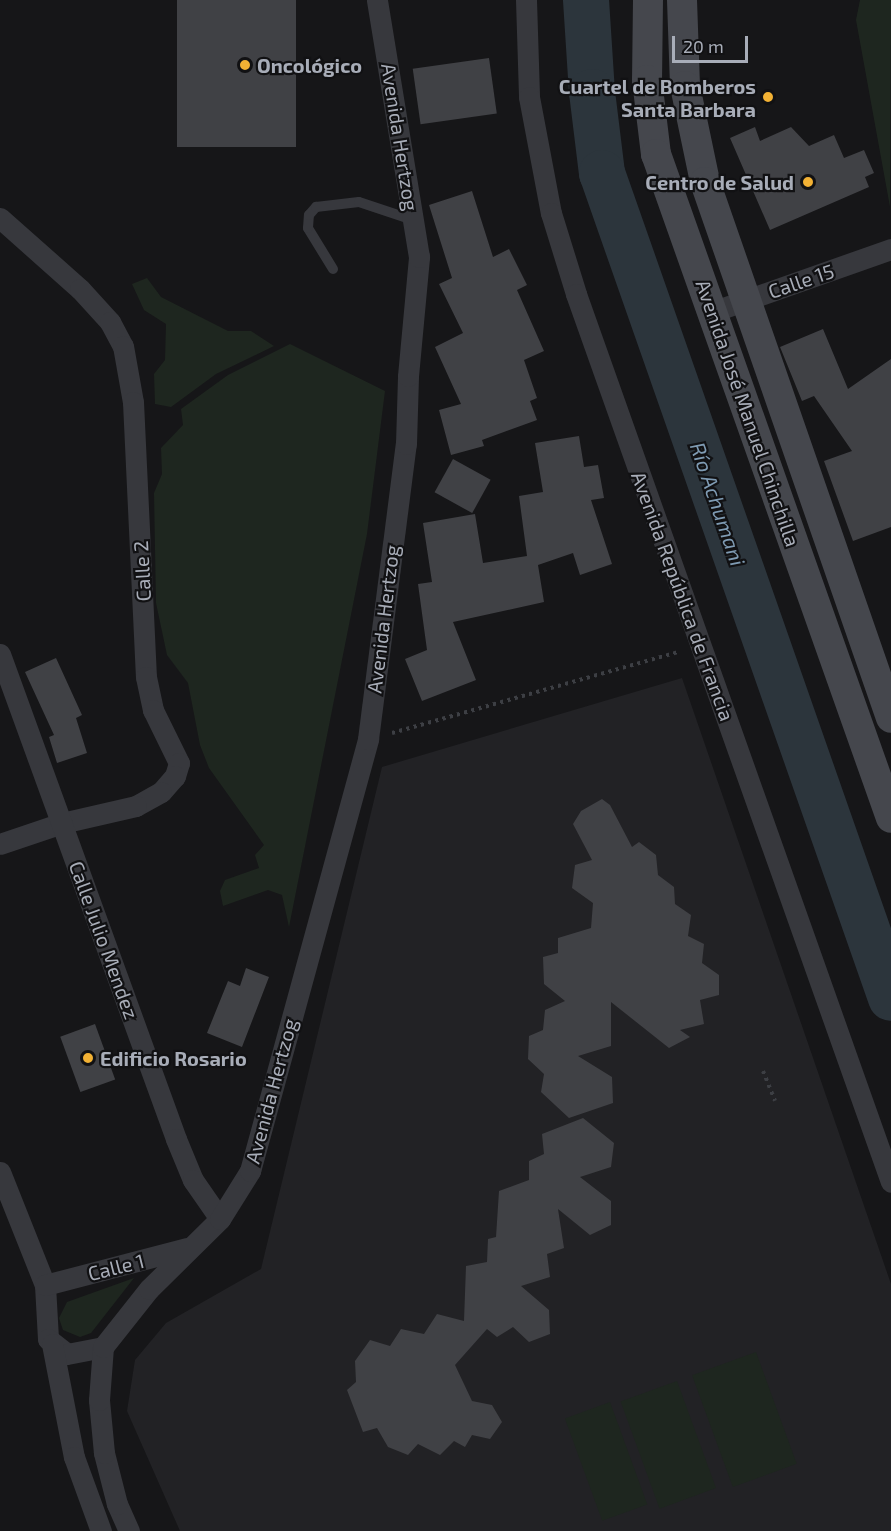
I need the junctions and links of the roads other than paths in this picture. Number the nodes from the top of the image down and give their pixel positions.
1 (377, 0) edge
2 (526, 0) edge
3 (648, 0) edge
4 (682, 0) edge
5 (0, 218) edge
6 (413, 220) junction
7 (891, 249) edge
8 (333, 268) dead end
9 (747, 300) junction
10 (712, 312) junction
11 (0, 654) edge
12 (884, 674) edge
13 (846, 693) junction
14 (891, 718) edge
15 (891, 818) edge
16 (62, 823) junction
17 (0, 844) edge
18 (0, 1173) edge
19 (891, 1182) edge
20 (220, 1219) junction
21 (187, 1248) junction
22 (45, 1285) junction
23 (52, 1344) junction
24 (103, 1347) junction
25 (101, 1531) edge
26 (129, 1531) edge

1 - 6 street, Avenida Hertzog
2 - 19 street, Avenida República de Francia
3 - 10 main road, Avenida José Manuel Chinchilla
4 - 9 main road, Avenida José Manuel Chinchilla
5 - 16 street, Calle 2
6 - 8 lane
6 - 20 street, Avenida Hertzog
7 - 9 street, Calle 15
9 - 10 street, Calle 15
9 - 12 main road, Avenida José Manuel Chinchilla
10 - 13 main road, Avenida José Manuel Chinchilla
11 - 16 street, Calle Julio Mendez
12 - 13 street
12 - 14 main road, Avenida José Manuel Chinchilla
13 - 15 main road, Avenida José Manuel Chinchilla
16 - 17 street, Calle 2
16 - 20 street, Calle Julio Mendez
18 - 22 street
20 - 21 street, Avenida Hertzog
21 - 22 street, Calle 1
21 - 24 street, Avenida Hertzog
22 - 23 street
23 - 24 street
23 - 25 street
24 - 26 street

